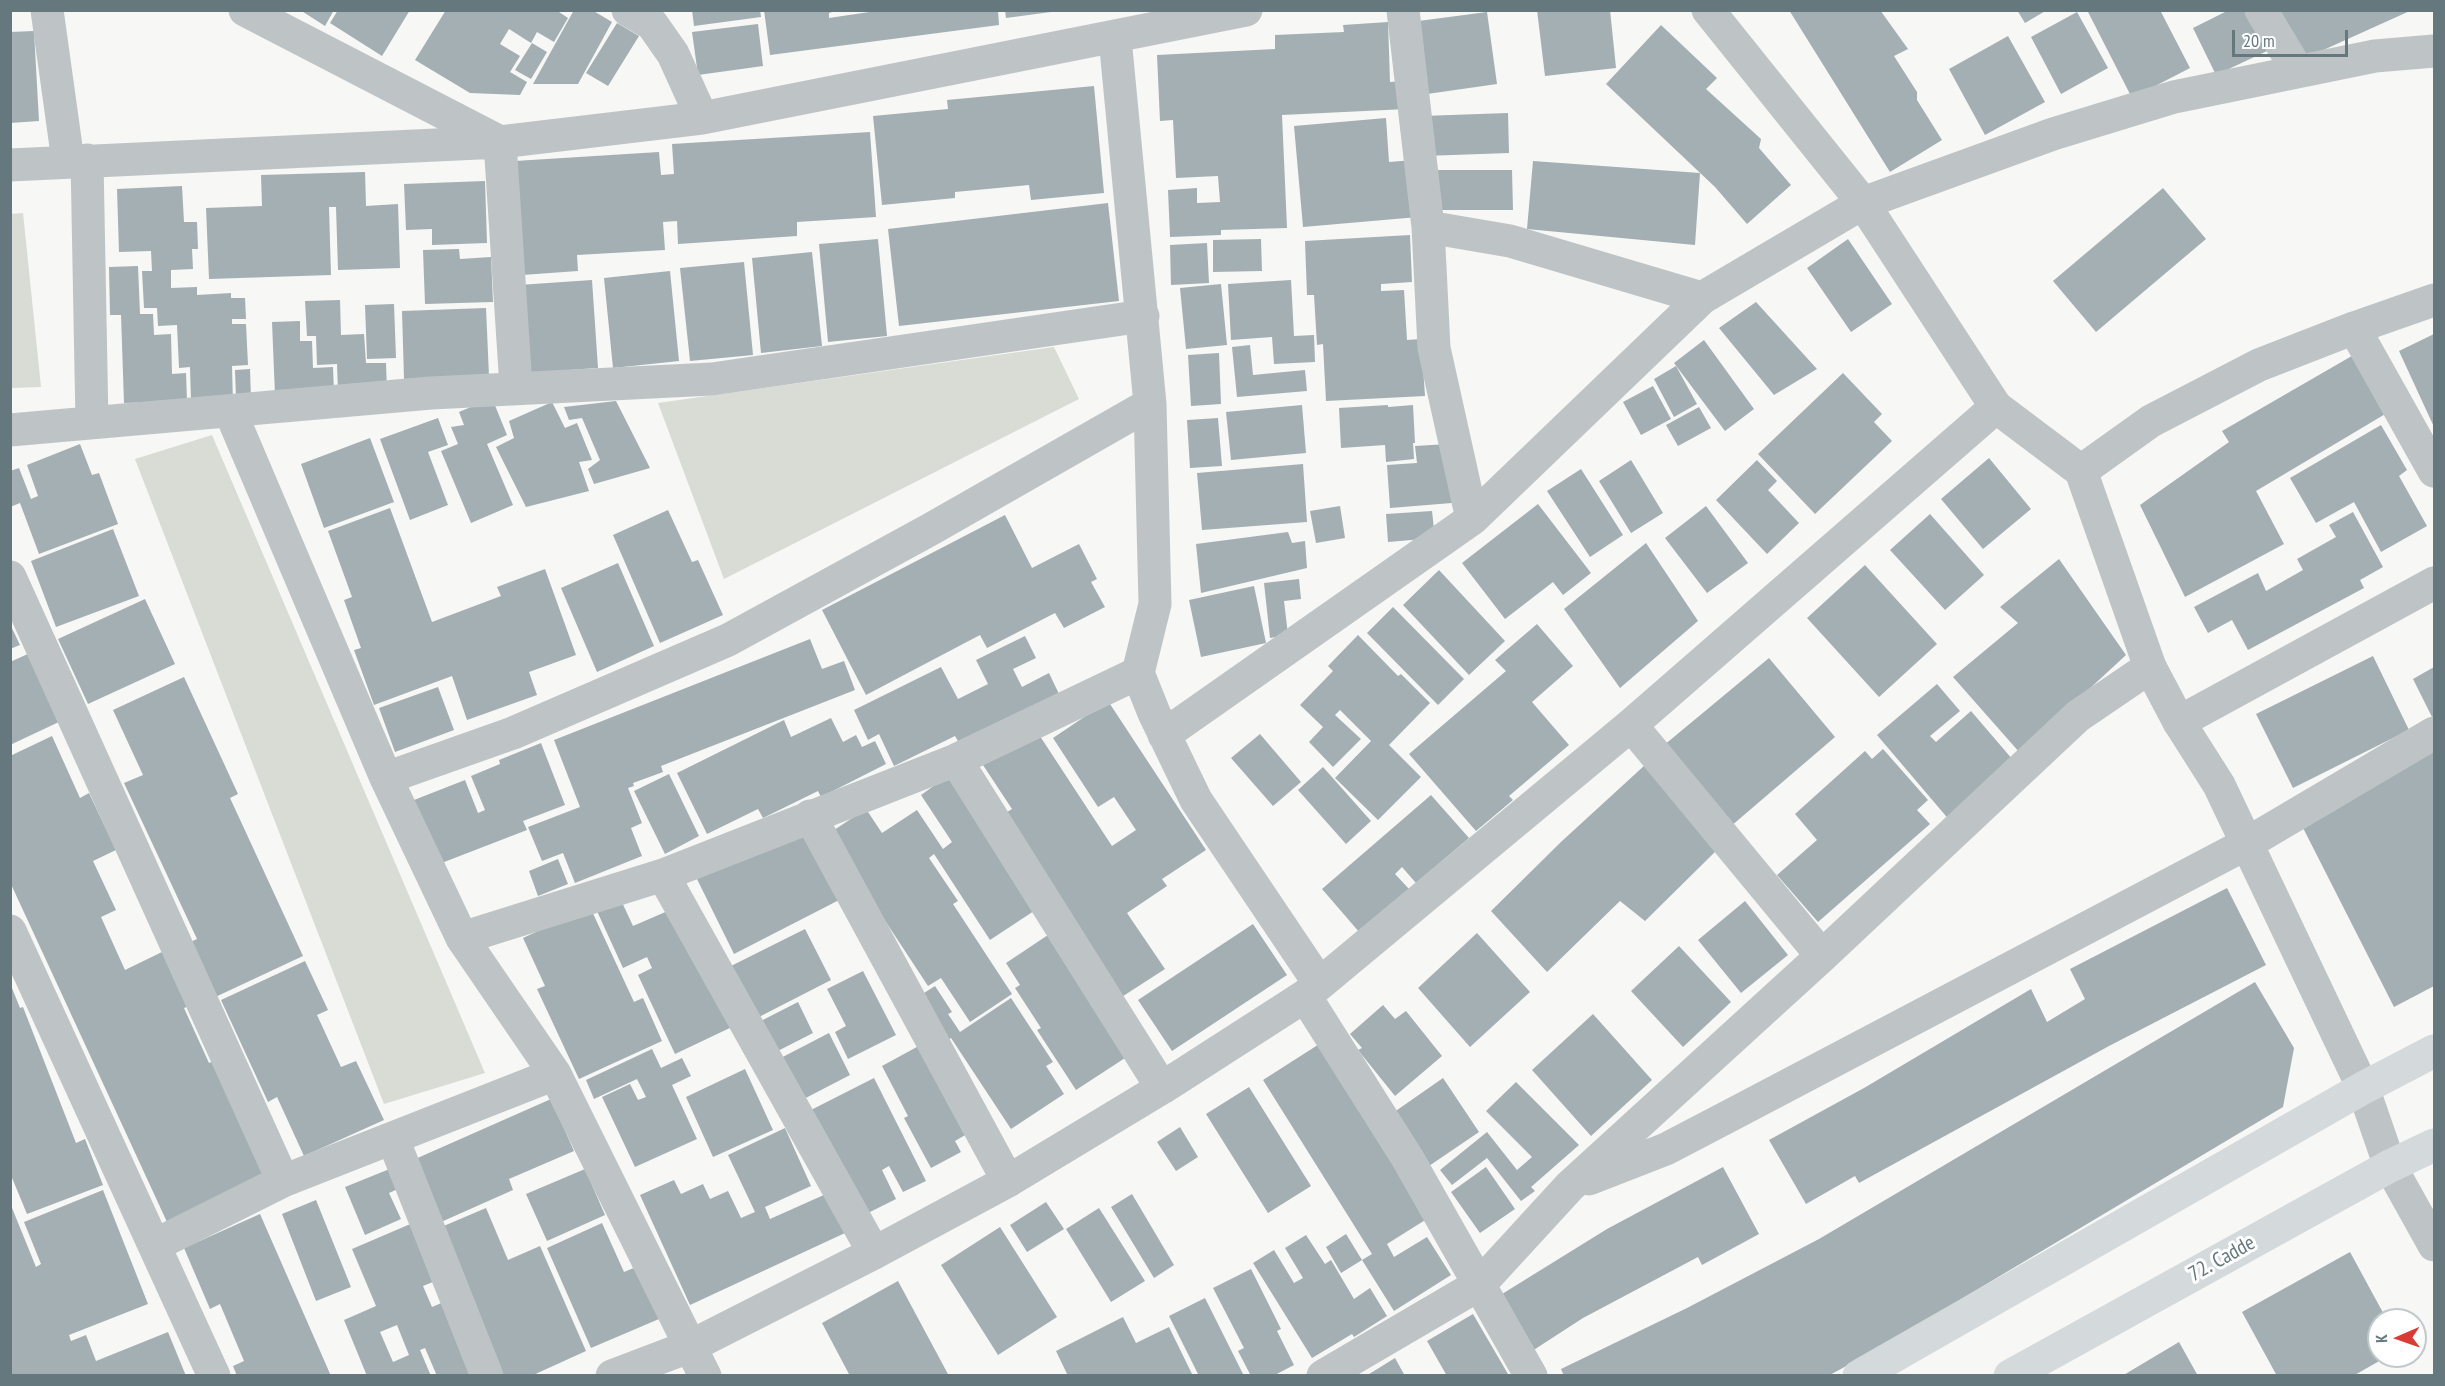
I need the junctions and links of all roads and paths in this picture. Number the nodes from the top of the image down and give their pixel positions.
1 (47, 10) edge
2 (245, 10) edge
3 (1246, 10) edge
4 (1403, 10) edge
5 (1708, 10) edge
6 (2261, 10) edge
7 (646, 15) edge
8 (1115, 38) junction
9 (2434, 51) edge
10 (2297, 70) junction
11 (702, 118) junction
12 (500, 142) junction
13 (78, 160) junction
14 (10, 165) edge
15 (1863, 203) junction
16 (1428, 227) junction
17 (1702, 298) junction
18 (2434, 300) edge
19 (1143, 316) junction
20 (2354, 328) junction
21 (516, 387) junction
22 (1150, 404) junction
23 (1996, 408) junction
24 (230, 411) junction
25 (92, 423) junction
26 (10, 430) edge
27 (2080, 471) junction
28 (2434, 471) edge
29 (1472, 519) junction
30 (10, 577) edge
31 (2434, 583) edge
32 (2150, 667) junction
33 (1138, 673) junction
34 (2179, 722) junction
35 (1631, 725) junction
36 (2434, 733) edge
37 (1164, 735) junction
38 (956, 760) junction
39 (386, 778) junction
40 (810, 816) junction
41 (2246, 844) junction
42 (663, 875) junction
43 (10, 931) edge
44 (462, 938) junction
45 (1822, 956) junction
46 (1312, 989) junction
47 (2434, 1051) edge
48 (555, 1074) junction
49 (1162, 1088) junction
50 (2362, 1088) junction
51 (393, 1139) junction
52 (2434, 1144) edge
53 (2390, 1167) junction
54 (283, 1181) junction
55 (1008, 1181) junction
56 (1570, 1186) junction
57 (155, 1245) junction
58 (2434, 1245) edge
59 (874, 1253) junction
60 (1480, 1284) junction
61 (691, 1346) junction
62 (214, 1376) edge
63 (487, 1376) edge
64 (612, 1376) edge
65 (705, 1376) edge
66 (1323, 1376) edge
67 (1531, 1376) edge
68 (1859, 1376) edge
69 (2010, 1376) edge

1 - 13 street
2 - 12 street
3 - 8 street
4 - 16 street
5 - 15 street
6 - 10 street
7 - 11 street
8 - 11 street
8 - 19 street
9 - 10 street
10 - 15 street
11 - 12 street
12 - 13 street
12 - 21 street
13 - 14 street
13 - 25 street
15 - 17 street
15 - 23 street
16 - 17 street
16 - 29 street
17 - 29 street
18 - 20 street
19 - 21 street
19 - 22 street
20 - 27 street
20 - 28 street
21 - 24 street
22 - 33 street
22 - 39 street
23 - 27 street
23 - 35 street
24 - 25 street
24 - 39 street
25 - 26 street
27 - 32 street
29 - 37 street
30 - 54 street
31 - 34 street
32 - 34 street
32 - 45 street
33 - 37 street
33 - 38 street
34 - 41 street
35 - 45 street
35 - 46 street
36 - 41 street
37 - 46 street
38 - 40 street
38 - 49 street
39 - 44 street
40 - 42 street
40 - 55 street
41 - 50 street
41 - 56 street
42 - 44 street
42 - 59 street
43 - 57 street
44 - 48 street
45 - 56 street
46 - 49 street
46 - 60 street
47 - 50 main road
48 - 51 street
48 - 61 street
49 - 55 street
50 - 53 street
50 - 68 main road
51 - 54 street
51 - 63 street
52 - 53 main road, 72. Cadde
53 - 58 street
53 - 69 main road, 72. Cadde
54 - 57 street
55 - 59 street
56 - 60 street
57 - 62 street
59 - 61 street
60 - 66 street
60 - 67 street
61 - 64 street
61 - 65 street

